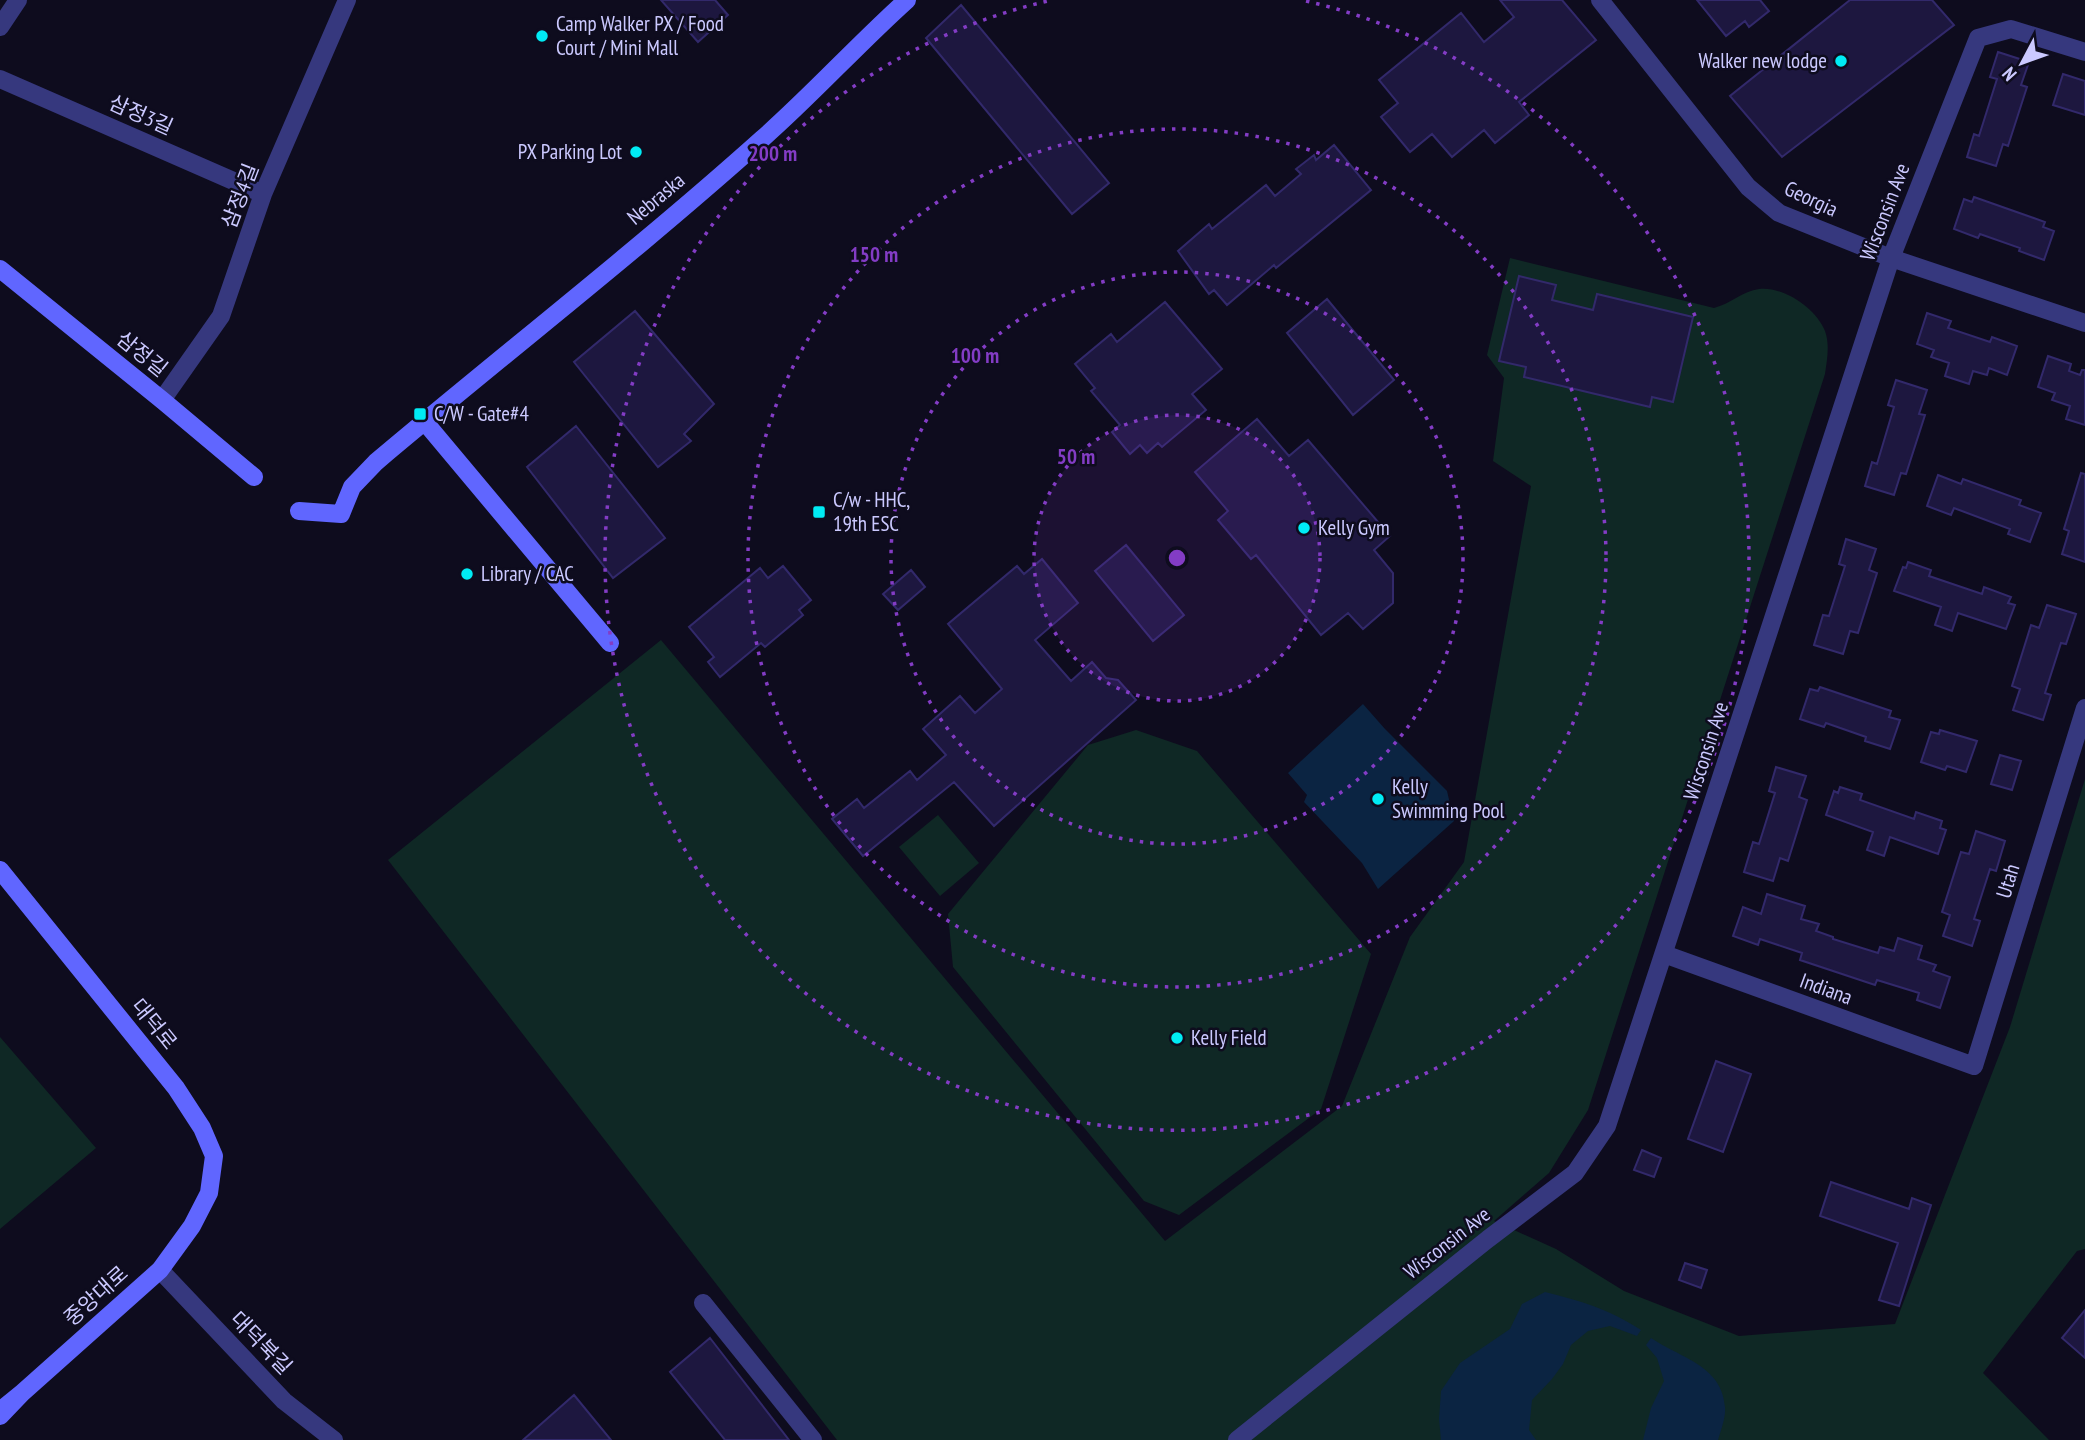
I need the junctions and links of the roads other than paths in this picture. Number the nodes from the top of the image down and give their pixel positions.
1 (18, 0) edge
2 (907, 0) edge
3 (1600, 0) edge
4 (339, 2) edge
5 (0, 27) edge
6 (2085, 52) edge
7 (0, 79) edge
8 (263, 194) junction
9 (1891, 258) junction
10 (0, 270) edge
11 (2085, 323) edge
12 (162, 400) junction
13 (424, 421) junction
14 (254, 477) dead end
15 (299, 511) dead end
16 (610, 643) dead end
17 (2085, 708) edge
18 (0, 870) edge
19 (1664, 954) junction
20 (1974, 1066) joint
21 (192, 1226) joint
22 (160, 1270) junction
23 (703, 1303) dead end
24 (0, 1413) edge
25 (334, 1440) edge
26 (813, 1440) edge
27 (1237, 1440) edge

1 - 5 street
2 - 13 street, Nebraska
3 - 9 street, Georgia
4 - 8 street, 삼정4길
6 - 9 street, Wisconsin Ave
7 - 8 street, 삼정3길
8 - 12 street, 삼정4길
9 - 11 street, Georgia
9 - 19 street, Wisconsin Ave
10 - 12 street, 삼정길
12 - 14 street, 삼정길
13 - 15 street, Nebraska
13 - 16 street
17 - 20 street, Utah
18 - 21 street, 대덕로
19 - 20 street, Indiana
19 - 27 street, Wisconsin Ave
21 - 22 street, 중앙대로
22 - 24 street, 중앙대로
22 - 25 street, 대덕북길
23 - 26 street

